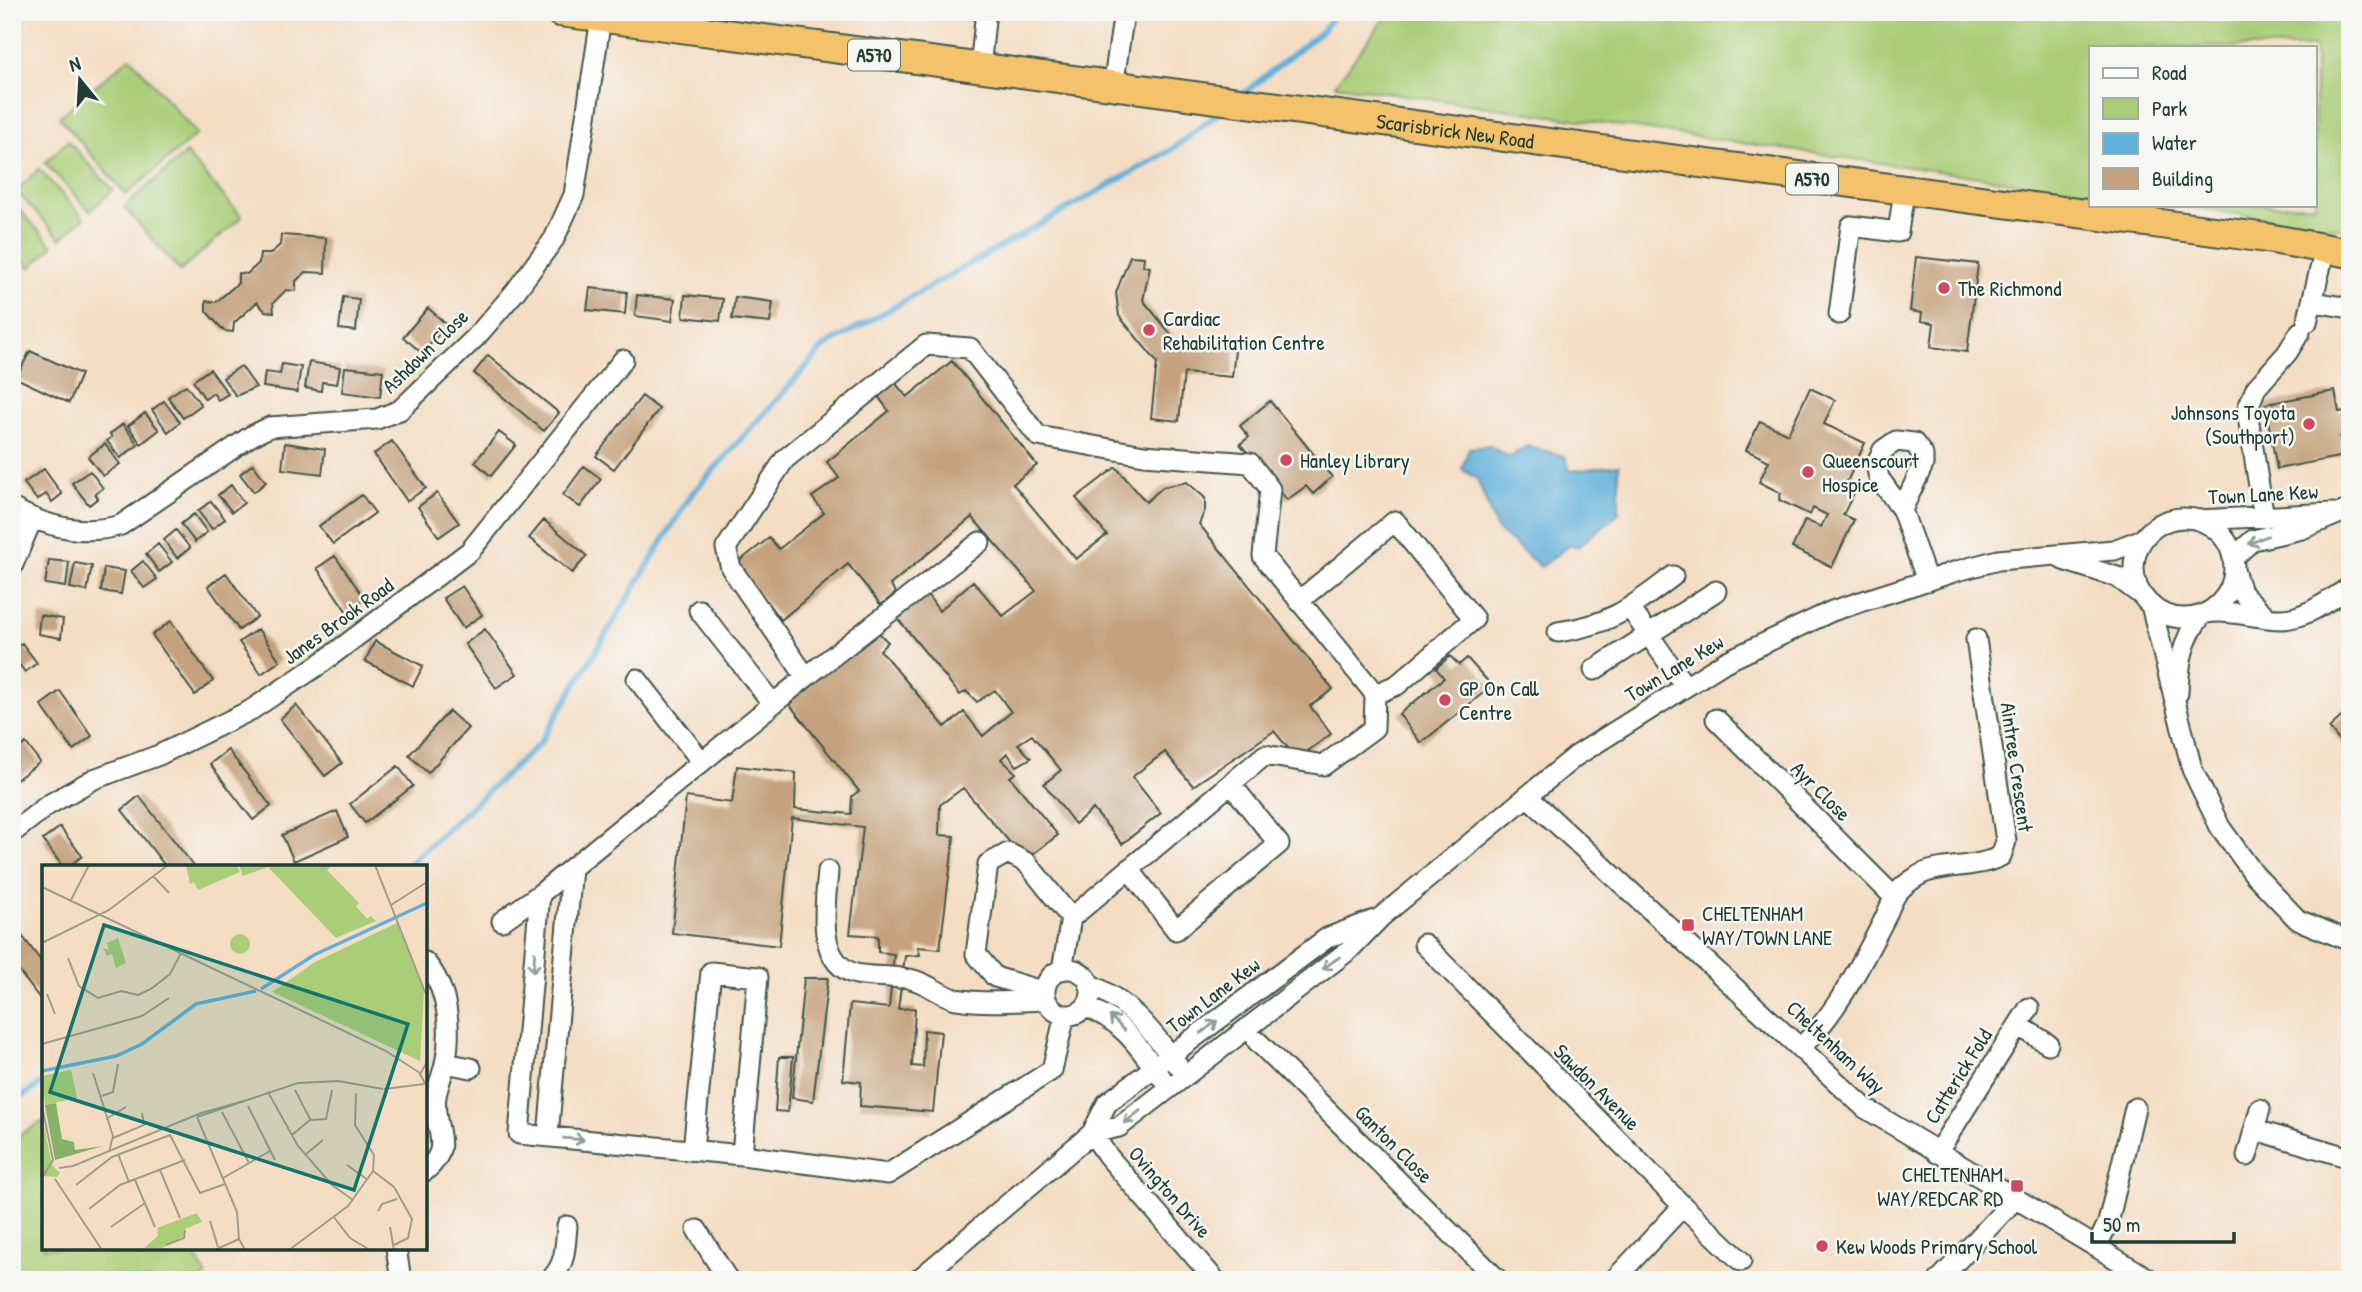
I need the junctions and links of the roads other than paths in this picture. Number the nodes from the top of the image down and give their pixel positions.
1 (560, 12) edge
2 (1124, 12) edge
3 (601, 18) junction
4 (985, 20) dead end
5 (980, 69) junction
6 (1114, 87) junction
7 (1904, 191) junction
8 (2338, 251) edge
9 (2314, 302) junction
10 (2350, 308) edge
11 (1839, 314) dead end
12 (623, 360) dead end
13 (12, 508) edge
14 (1902, 510) dead end
15 (2342, 511) edge
16 (2264, 518) junction
17 (32, 519) junction
18 (2195, 520) junction
19 (2143, 539) junction
20 (980, 542) dead end
21 (2042, 555) junction
22 (2233, 564) junction
23 (12, 567) edge
24 (1673, 576) dead end
25 (1927, 581) junction
26 (2350, 587) edge
27 (1716, 591) dead end
28 (2146, 600) junction
29 (1299, 601) junction
30 (1630, 608) junction
31 (699, 610) dead end
32 (2203, 614) junction
33 (2267, 617) junction
34 (1558, 632) dead end
35 (1648, 635) junction
36 (1976, 639) dead end
37 (1594, 670) dead end
38 (807, 677) junction
39 (637, 679) dead end
40 (1684, 685) junction
41 (1375, 694) junction
42 (773, 704) junction
43 (2177, 706) junction
44 (1716, 719) dead end
45 (702, 762) junction
46 (1231, 784) junction
47 (1528, 797) junction
48 (12, 833) edge
49 (572, 868) junction
50 (1129, 869) junction
51 (828, 871) dead end
52 (540, 894) junction
53 (1893, 896) junction
54 (1381, 917) junction
55 (1071, 918) junction
56 (502, 921) dead end
57 (2350, 940) edge
58 (1424, 944) dead end
59 (427, 964) edge
60 (1062, 970) junction
61 (1089, 984) junction
62 (1046, 996) junction
63 (1086, 1007) junction
64 (1065, 1015) junction
65 (1257, 1041) dead end
66 (2048, 1044) dead end
67 (1801, 1047) junction
68 (1171, 1055) junction
69 (445, 1063) junction
70 (1154, 1067) junction
71 (471, 1068) dead end
72 (1186, 1075) junction
73 (1170, 1089) junction
74 (2135, 1108) dead end
75 (2260, 1109) dead end
76 (549, 1125) dead end
77 (2256, 1130) junction
78 (1092, 1133) junction
79 (693, 1150) junction
80 (1937, 1153) junction
81 (742, 1155) junction
82 (2247, 1156) dead end
83 (2350, 1158) edge
84 (427, 1170) edge
85 (2015, 1199) junction
86 (1683, 1206) junction
87 (567, 1226) dead end
88 (697, 1230) dead end
89 (2097, 1246) junction
90 (396, 1250) edge
91 (1741, 1261) dead end
92 (401, 1280) edge
93 (550, 1280) edge
94 (728, 1280) edge
95 (918, 1280) edge
96 (1215, 1280) edge
97 (1498, 1280) edge
98 (1615, 1280) edge
99 (1939, 1280) edge
100 (2151, 1280) edge

1 - 3 highway, Scarisbrick New Road / A570
2 - 6 street
3 - 5 highway, Scarisbrick New Road / A570
3 - 17 street, Ashdown Close
4 - 5 street
5 - 6 highway, Scarisbrick New Road / A570
6 - 7 highway, Scarisbrick New Road / A570
7 - 8 highway, Scarisbrick New Road / A570
7 - 11 street
8 - 9 street
9 - 10 street
9 - 16 street
12 - 48 street, Janes Brook Road
13 - 17 street, Ashdown Close
14 - 25 street
15 - 16 street, Town Lane Kew
15 -> 22 street, Town Lane Kew
16 - 18 street, Town Lane Kew
17 - 23 street
18 - 19 street
18 - 22 street
19 - 21 street, Town Lane Kew
19 - 28 street
20 - 38 street
21 - 25 street, Town Lane Kew
21 - 28 street, Town Lane Kew
22 - 32 street
22 - 33 street
24 - 30 street
25 - 40 street, Town Lane Kew
26 - 33 street
27 - 35 street
28 - 32 street
28 - 43 street
29 - 38 street
29 - 41 street
29 - 41 street
30 - 34 street
30 - 35 street
31 - 42 street
32 - 33 street
32 - 43 street
35 - 37 street
35 - 40 street
36 - 53 street, Aintree Crescent
38 - 42 street
39 - 45 street
40 - 47 street, Town Lane Kew
41 - 46 street
42 - 45 street
43 - 57 street
44 - 53 street, Ayr Close
45 - 49 street
46 - 50 street
46 - 50 street
47 - 54 street, Town Lane Kew
47 - 67 street, Cheltenham Way
49 - 52 street
49 - 76 street
50 - 55 street
51 - 62 street
52 - 56 street
52 -> 79 street
53 - 67 street, Aintree Crescent
68 -> 54 street, Town Lane Kew
54 -> 72 street, Town Lane Kew
55 - 60 street
55 - 62 street
58 - 86 street, Sawdon Avenue
59 - 69 street
60 - 61 street
60 - 62 street
61 - 63 street
61 - 68 street
62 - 64 street
63 - 64 street
70 -> 63 street
64 - 81 street
65 - 97 street, Ganton Close
66 - 80 street, Catterick Fold
67 - 80 street, Cheltenham Way
68 - 70 street, Town Lane Kew
68 - 72 street
69 - 71 street
69 - 84 street
70 - 73 street
70 - 78 street, Town Lane Kew
72 - 73 street, Town Lane Kew
73 -> 78 street, Town Lane Kew
74 - 89 street
75 - 77 street
77 - 82 street
77 - 83 street
78 - 95 street, Town Lane Kew
78 - 96 street, Ovington Drive
79 - 81 street
79 - 81 street
80 - 85 street, Cheltenham Way
85 - 89 street, Cheltenham Way
85 - 99 street
86 - 91 street, Sawdon Avenue
86 - 98 street
87 - 93 street
88 - 94 street
89 - 100 street, Cheltenham Way
90 - 92 street

